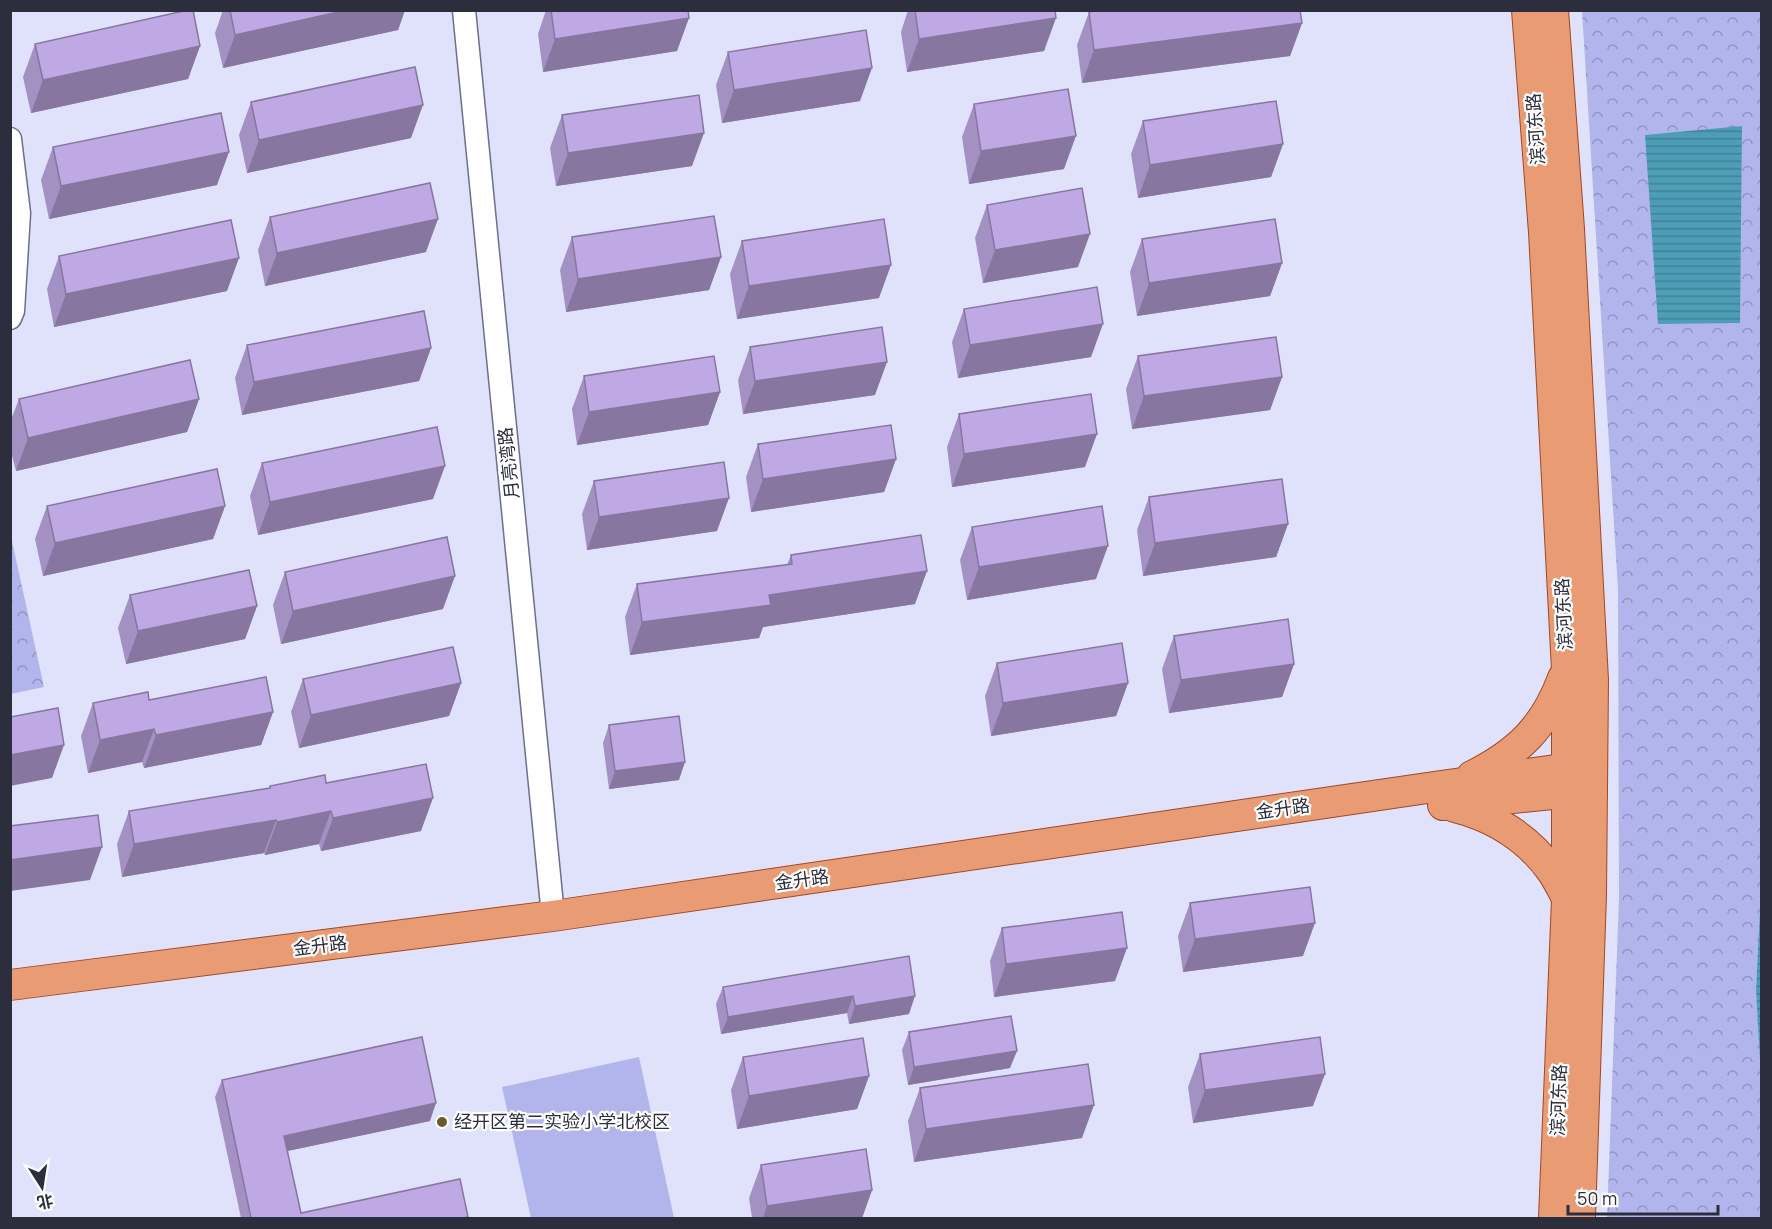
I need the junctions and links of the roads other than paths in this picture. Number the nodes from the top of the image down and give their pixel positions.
1 (464, 10) edge
2 (1527, 10) edge
3 (1553, 10) edge
4 (10, 139) edge
5 (10, 318) edge
6 (1567, 670) junction
7 (1579, 779) junction
8 (1444, 795) junction
9 (1567, 899) junction
10 (553, 916) junction
11 (10, 985) edge
12 (10, 1005) edge
13 (1554, 1218) edge
14 (1580, 1218) edge

1 - 10 street, 月亮湾路
2 - 6 main road, 滨河东路
3 - 7 main road, 滨河东路
4 - 5 street
6 - 7 main road, 滨河东路
6 - 8 main road
7 - 8 main road, 金升路
7 - 9 main road, 滨河东路
7 - 14 main road, 滨河东路
8 - 9 main road
8 - 10 main road, 金升路
8 - 12 main road, 金升路
9 - 13 main road, 滨河东路
10 - 11 main road, 金升路

